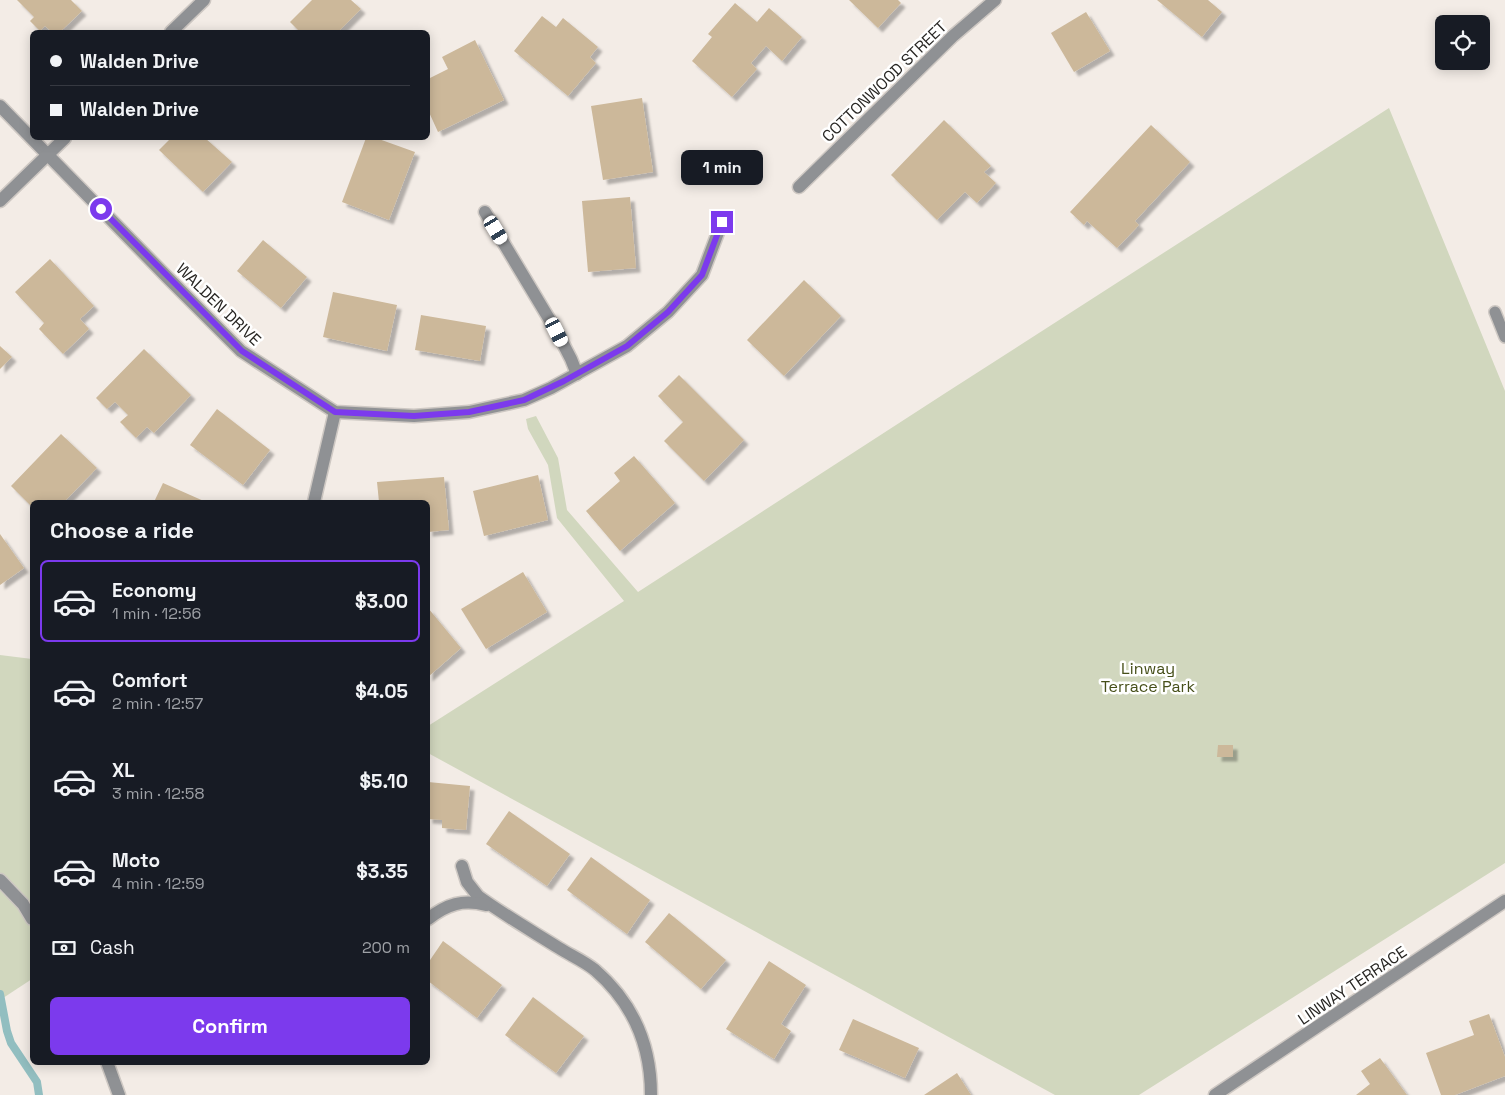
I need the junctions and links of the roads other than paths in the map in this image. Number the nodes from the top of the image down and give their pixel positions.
1 (204, 0) edge
2 (995, 0) edge
3 (173, 30) edge
4 (0, 106) edge
5 (30, 136) edge
6 (34, 140) edge
7 (63, 140) edge
8 (48, 154) junction
9 (799, 187) dead end
10 (0, 200) edge
11 (485, 212) dead end
12 (722, 222) dead end
13 (1495, 312) dead end
14 (1505, 337) edge
15 (577, 374) junction
16 (335, 412) junction
17 (314, 500) edge
18 (462, 866) dead end
19 (0, 880) edge
20 (1505, 901) edge
21 (491, 906) junction
22 (30, 916) edge
23 (430, 918) edge
24 (108, 1065) edge
25 (119, 1095) edge
26 (651, 1095) edge
27 (1216, 1095) edge

1 - 3 street
2 - 9 street, COTTONWOOD STREET
4 - 5 street, WALDEN DRIVE
6 - 8 street, WALDEN DRIVE
7 - 8 street
8 - 10 street
8 - 16 street, WALDEN DRIVE
11 - 15 street
12 - 15 street
13 - 14 lane
15 - 16 street
16 - 17 street
18 - 21 street
19 - 22 street
20 - 27 street, LINWAY TERRACE
21 - 23 street
21 - 26 street
24 - 25 street

